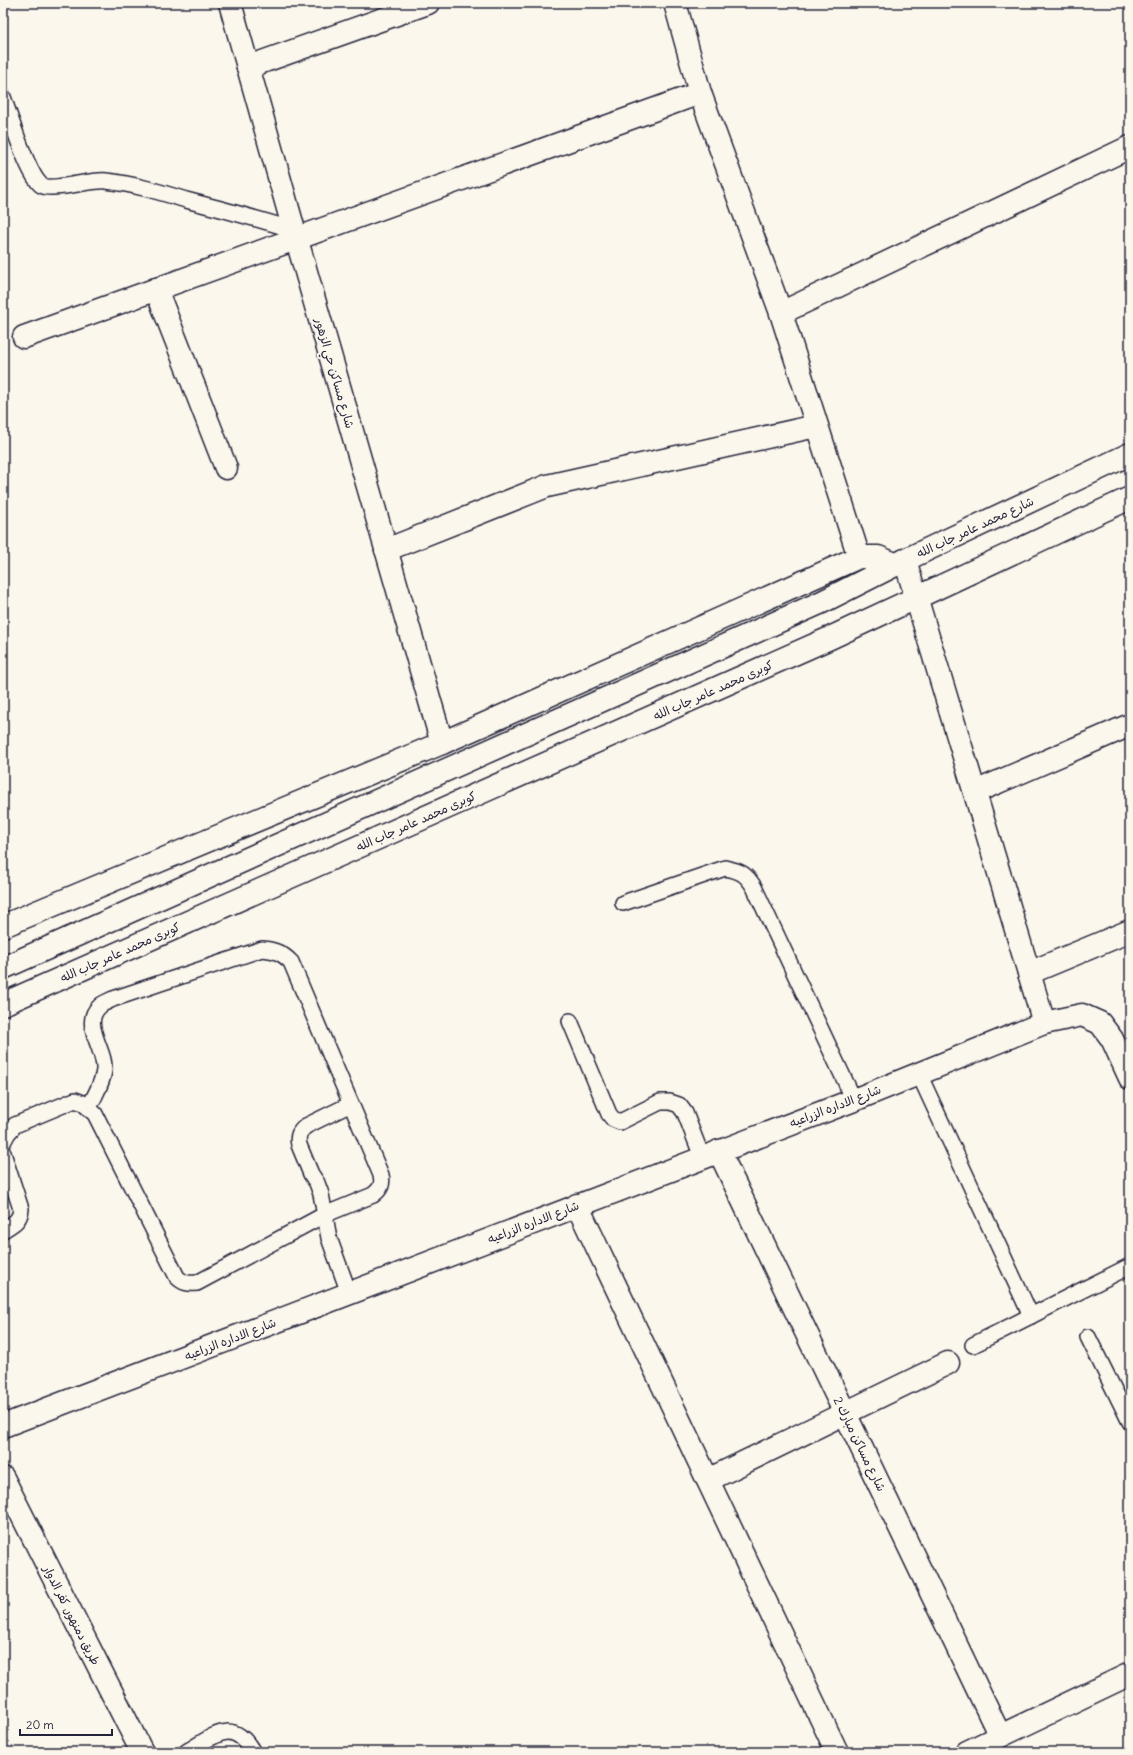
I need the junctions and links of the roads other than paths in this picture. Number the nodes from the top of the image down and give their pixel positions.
1 (230, 3) edge
2 (428, 3) edge
3 (675, 3) edge
4 (248, 67) junction
5 (700, 93) junction
6 (3, 97) edge
7 (1130, 148) edge
8 (295, 234) junction
9 (156, 289) junction
10 (781, 313) junction
11 (24, 337) dead end
12 (816, 426) junction
13 (1130, 454) edge
14 (226, 468) dead end
15 (1130, 498) edge
16 (386, 550) junction
17 (858, 557) junction
18 (901, 562) junction
19 (916, 598) junction
20 (1130, 725) edge
21 (442, 743) junction
22 (975, 792) junction
23 (624, 903) dead end
24 (3, 926) edge
25 (1130, 931) edge
26 (3, 968) edge
27 (1029, 973) junction
28 (3, 1004) edge
29 (570, 1021) dead end
30 (1053, 1021) junction
31 (919, 1074) junction
32 (1130, 1078) edge
33 (854, 1100) junction
34 (351, 1104) junction
35 (89, 1108) junction
36 (3, 1142) edge
37 (3, 1153) edge
38 (711, 1154) junction
39 (577, 1205) junction
40 (324, 1215) junction
41 (3, 1230) edge
42 (1130, 1266) edge
43 (349, 1293) junction
44 (1031, 1316) junction
45 (1088, 1337) dead end
46 (973, 1346) dead end
47 (948, 1363) dead end
48 (845, 1413) junction
49 (1130, 1422) edge
50 (3, 1426) edge
51 (3, 1478) edge
52 (708, 1480) junction
53 (1130, 1674) edge
54 (1000, 1736) junction
55 (973, 1751) edge
56 (142, 1752) edge
57 (186, 1752) edge
58 (253, 1752) edge
59 (837, 1752) edge

1 - 4 street, شارع مساكن حي الزهور
2 - 4 street
3 - 5 street
4 - 8 street, شارع مساكن حي الزهور
5 - 8 street
5 - 10 street
6 - 8 lane
7 - 10 street
8 - 9 street
8 - 16 street, شارع مساكن حي الزهور
9 - 11 street
9 - 14 street
10 - 12 street
12 - 16 street
12 - 17 street
13 - 18 street, شارع محمد عامر جاب الله
15 - 19 street
16 - 21 street, شارع مساكن حي الزهور
17 - 18 street
17 - 21 street
18 - 19 street
18 - 26 street, شارع محمد عامر جاب الله
19 - 22 street
19 - 28 street, كوبرى محمد عامر جاب الله
20 - 22 street
21 - 24 street
22 - 27 street
23 - 33 lane
25 - 27 street
27 - 30 street
29 - 38 lane
30 - 31 street, شارع الاداره الزراعيه
30 - 32 street, شارع الاداره الزراعيه
31 - 33 street, شارع الاداره الزراعيه
31 - 44 lane
33 - 38 street, شارع الاداره الزراعيه
34 - 35 lane
34 - 40 lane
34 - 40 lane
35 - 36 lane
35 - 40 lane
37 - 41 lane
38 - 39 street, شارع الاداره الزراعيه
38 - 48 street, شارع مساكن مبارك 2
39 - 43 street, شارع الاداره الزراعيه
39 - 52 street
40 - 43 lane
42 - 44 lane
43 - 50 street, شارع الاداره الزراعيه
44 - 46 lane
45 - 49 lane
47 - 48 street
48 - 52 street
48 - 54 street, شارع مساكن مبارك 2
51 - 56 street, طريق دمنهور, كفر الدوار
52 - 59 street
53 - 54 street
54 - 55 street
57 - 58 lane

